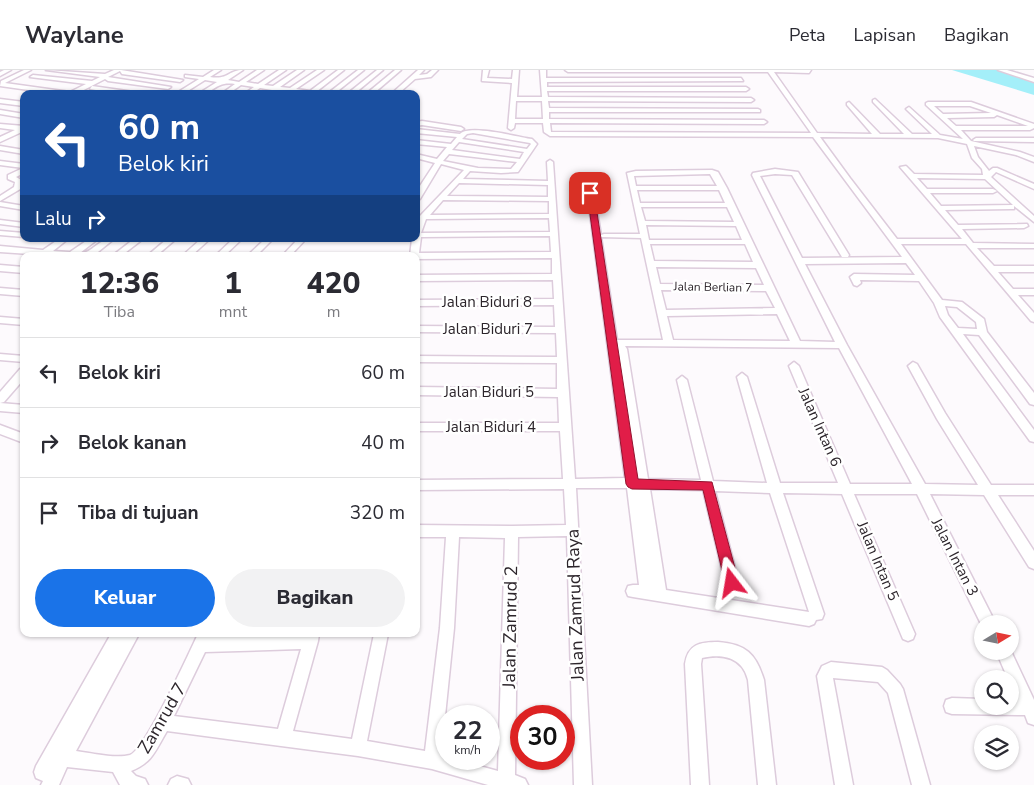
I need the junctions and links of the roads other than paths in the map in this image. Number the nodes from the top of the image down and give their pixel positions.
1 (8, 70) edge
2 (28, 70) edge
3 (49, 70) edge
4 (198, 70) edge
5 (218, 70) edge
6 (240, 70) edge
7 (261, 70) edge
8 (284, 70) edge
9 (301, 70) edge
10 (321, 70) edge
11 (341, 70) edge
12 (361, 70) edge
13 (380, 70) edge
14 (398, 70) edge
15 (421, 70) edge
16 (435, 70) edge
17 (486, 70) edge
18 (516, 70) edge
19 (543, 70) edge
20 (568, 70) edge
21 (646, 70) edge
22 (807, 70) edge
23 (1001, 70) edge
24 (122, 71) edge
25 (769, 71) edge
26 (786, 71) edge
27 (734, 72) junction
28 (0, 74) edge
29 (187, 76) junction
30 (33, 77) junction
31 (107, 78) junction
32 (204, 78) junction
33 (413, 78) junction
34 (180, 80) junction
35 (544, 80) junction
36 (650, 80) junction
37 (741, 80) junction
38 (1034, 80) edge
39 (222, 81) junction
40 (516, 82) junction
41 (241, 83) junction
42 (15, 85) junction
43 (1, 86) edge
44 (92, 86) junction
45 (260, 86) junction
46 (168, 88) junction
47 (275, 88) junction
48 (545, 89) junction
49 (653, 89) junction
50 (20, 90) edge
51 (43, 90) edge
52 (61, 90) edge
53 (83, 90) edge
54 (113, 90) edge
55 (165, 90) edge
56 (184, 90) edge
57 (207, 90) edge
58 (230, 90) edge
59 (254, 90) edge
60 (272, 90) edge
61 (282, 90) edge
62 (292, 90) edge
63 (317, 90) edge
64 (335, 90) edge
65 (355, 90) edge
66 (374, 90) edge
67 (399, 90) edge
68 (746, 90) junction
69 (514, 99) junction
70 (544, 99) junction
71 (656, 99) junction
72 (751, 100) junction
73 (0, 101) edge
74 (875, 101) dead end
75 (20, 104) edge
76 (849, 104) dead end
77 (909, 109) dead end
78 (545, 110) junction
79 (660, 110) junction
80 (758, 111) junction
81 (0, 112) edge
82 (20, 115) edge
83 (1001, 115) junction
84 (942, 116) junction
85 (512, 121) junction
86 (664, 121) junction
87 (546, 122) junction
88 (764, 122) junction
89 (420, 123) edge
90 (0, 126) edge
91 (1034, 127) edge
92 (20, 128) edge
93 (956, 128) junction
94 (20, 130) edge
95 (420, 132) edge
96 (11, 134) junction
97 (669, 134) junction
98 (20, 135) edge
99 (771, 135) junction
100 (815, 135) junction
101 (878, 136) junction
102 (910, 136) junction
103 (938, 136) junction
104 (510, 137) junction
105 (0, 140) edge
106 (1034, 140) edge
107 (456, 141) junction
108 (966, 141) junction
109 (420, 142) edge
110 (0, 148) edge
111 (20, 151) edge
112 (529, 151) junction
113 (1034, 153) edge
114 (1018, 154) junction
115 (420, 158) edge
116 (1034, 160) edge
117 (439, 161) junction
118 (522, 161) junction
119 (550, 162) dead end
120 (0, 163) edge
121 (20, 167) edge
122 (904, 167) dead end
123 (468, 169) junction
124 (20, 171) edge
125 (13, 176) junction
126 (912, 176) junction
127 (0, 177) edge
128 (20, 177) edge
129 (987, 177) junction
130 (20, 181) edge
131 (457, 181) junction
132 (551, 183) junction
133 (1034, 187) edge
134 (633, 188) junction
135 (723, 188) junction
136 (20, 189) edge
137 (925, 191) junction
138 (993, 191) dead end
139 (420, 192) edge
140 (594, 196) dead end
141 (441, 198) junction
142 (0, 199) edge
143 (551, 199) junction
144 (0, 204) edge
145 (637, 205) junction
146 (731, 205) junction
147 (1013, 205) junction
148 (20, 207) edge
149 (939, 208) junction
150 (1034, 208) edge
151 (552, 216) junction
152 (423, 217) junction
153 (598, 220) junction
154 (1034, 220) edge
155 (0, 222) edge
156 (420, 222) edge
157 (641, 223) junction
158 (20, 224) edge
159 (740, 224) junction
160 (1024, 226) dead end
161 (955, 227) junction
162 (0, 233) edge
163 (553, 234) junction
164 (20, 235) edge
165 (420, 235) edge
166 (604, 236) junction
167 (645, 239) junction
168 (25, 242) edge
169 (60, 242) edge
170 (90, 242) edge
171 (106, 242) edge
172 (136, 242) edge
173 (168, 242) edge
174 (202, 242) edge
175 (235, 242) edge
176 (266, 242) edge
177 (299, 242) edge
178 (748, 242) junction
179 (895, 242) junction
180 (969, 243) junction
181 (1034, 246) edge
182 (0, 249) edge
183 (13, 250) junction
184 (45, 252) joint
185 (76, 252) edge
186 (93, 252) edge
187 (122, 252) edge
188 (156, 252) edge
189 (191, 252) edge
190 (223, 252) edge
191 (255, 252) edge
192 (290, 252) edge
193 (555, 255) junction
194 (845, 255) junction
195 (420, 256) edge
196 (799, 258) junction
197 (906, 258) junction
198 (651, 264) junction
199 (759, 265) junction
200 (0, 268) edge
201 (991, 269) junction
202 (1034, 269) edge
203 (20, 270) edge
204 (606, 275) junction
205 (557, 277) junction
206 (420, 278) edge
207 (920, 278) junction
208 (858, 283) dead end
209 (656, 287) junction
210 (770, 288) junction
211 (0, 291) edge
212 (1010, 292) junction
213 (1034, 292) edge
214 (20, 293) edge
215 (558, 302) junction
216 (420, 303) edge
217 (939, 303) junction
218 (781, 311) junction
219 (662, 313) junction
220 (1034, 318) edge
221 (0, 320) edge
222 (20, 322) edge
223 (420, 329) edge
224 (560, 330) junction
225 (956, 331) junction
226 (982, 332) junction
227 (617, 343) junction
228 (669, 343) junction
229 (796, 343) junction
230 (842, 345) junction
231 (0, 357) edge
232 (420, 358) edge
233 (20, 359) edge
234 (562, 360) junction
235 (794, 366) dead end
236 (913, 366) dead end
237 (20, 376) edge
238 (742, 377) dead end
239 (682, 380) dead end
240 (420, 391) edge
241 (562, 392) junction
242 (0, 399) edge
243 (1034, 402) edge
244 (0, 407) edge
245 (20, 409) edge
246 (420, 427) edge
247 (565, 427) junction
248 (0, 429) edge
249 (20, 437) edge
250 (1034, 438) edge
251 (570, 484) junction
252 (420, 485) edge
253 (708, 486) junction
254 (776, 488) junction
255 (847, 488) junction
256 (921, 489) junction
257 (988, 489) junction
258 (638, 490) junction
259 (1034, 490) edge
260 (573, 530) junction
261 (420, 531) edge
262 (453, 532) junction
263 (512, 532) junction
264 (1034, 563) edge
265 (732, 583) dead end
266 (984, 615) edge
267 (908, 634) dead end
268 (117, 637) edge
269 (130, 637) edge
270 (312, 637) edge
271 (380, 637) edge
272 (204, 639) edge
273 (1006, 660) edge
274 (952, 706) dead end
275 (1032, 712) edge
276 (163, 722) junction
277 (283, 739) junction
278 (358, 748) junction
279 (432, 761) junction
280 (120, 764) junction
281 (56, 772) edge
282 (513, 783) edge
283 (139, 785) edge
284 (177, 785) edge
285 (182, 785) edge
286 (583, 785) edge
287 (700, 785) edge
288 (767, 785) edge
289 (844, 785) edge
290 (920, 785) edge

1 - 28 street
2 - 43 street
3 - 30 street
3 - 31 street
4 - 29 street
5 - 32 street
6 - 39 street
7 - 41 street
8 - 45 street
9 - 47 street
10 - 62 street
11 - 63 street
12 - 64 street
13 - 65 street
14 - 66 street
15 - 33 street
16 - 33 street
17 - 40 street
18 - 40 street
19 - 35 street
20 - 21 street
21 - 27 street
21 - 36 street
22 - 26 street
23 - 38 street
24 - 31 street
24 - 34 street
25 - 26 street
25 - 27 street
25 - 100 street
27 - 37 street
29 - 32 street
29 - 34 street
30 - 42 street
30 - 44 street
31 - 44 street
31 - 46 street
32 - 39 street
32 - 56 street
33 - 67 street
34 - 46 street
35 - 36 street
35 - 48 street
36 - 37 street
36 - 49 street
37 - 68 street
39 - 41 street
39 - 57 street
40 - 69 street
41 - 45 street
41 - 58 street
42 - 43 street
42 - 51 street
42 - 52 street
43 - 50 street
44 - 53 street
44 - 54 street
45 - 47 street
45 - 59 street
46 - 55 street
47 - 60 street
47 - 61 street
48 - 49 street
48 - 70 street
49 - 68 street
49 - 71 street
68 - 72 street
69 - 70 street
69 - 85 street
70 - 71 street
70 - 78 street
71 - 72 street
71 - 79 street
72 - 80 street
73 - 75 street
74 - 102 street
76 - 101 street
77 - 103 street
78 - 79 street
78 - 87 street
79 - 80 street
79 - 86 street
80 - 88 street
81 - 82 street
83 - 84 street
83 - 84 street
83 - 91 street
84 - 93 street
85 - 87 street
85 - 104 street
86 - 87 street
86 - 88 street
86 - 97 street
87 - 97 street
88 - 99 street
89 - 107 street
90 - 92 street
91 - 93 street
93 - 108 street
94 - 96 street
95 - 107 street
96 - 98 street
96 - 105 street
97 - 99 street
99 - 100 street
100 - 101 street
100 - 179 street
101 - 102 street
102 - 103 street
103 - 108 street
104 - 107 street
104 - 112 street
106 - 108 street
107 - 109 street
107 - 112 street
107 - 117 street
107 - 118 street
108 - 114 street
108 - 129 street
110 - 111 street
112 - 118 street
113 - 114 street
114 - 116 street
115 - 117 street
117 - 123 street
117 - 139 street
118 - 123 street
119 - 132 street, Jalan Zamrud Raya
120 - 121 street
122 - 126 street
123 - 131 street
124 - 125 street
125 - 127 street
125 - 128 street
125 - 130 street
126 - 129 street
126 - 137 street
129 - 133 street
129 - 147 street
131 - 132 street
131 - 141 street
132 - 143 street, Jalan Zamrud Raya
134 - 135 street
134 - 135 street
134 - 145 street
135 - 146 street
136 - 142 street
137 - 138 street
137 - 149 street
140 - 153 street
141 - 143 street
141 - 152 street
143 - 151 street, Jalan Zamrud Raya
144 - 148 street
145 - 146 street
145 - 157 street
146 - 159 street
147 - 149 street
147 - 150 street
147 - 154 street
149 - 161 street
151 - 152 street
151 - 163 street, Jalan Zamrud Raya
152 - 156 street
153 - 166 street
153 - 204 street
155 - 158 street
157 - 159 street
157 - 167 street
159 - 178 street
160 - 161 street
161 - 180 street
162 - 164 street
163 - 165 street
163 - 193 street, Jalan Zamrud Raya
166 - 167 street
166 - 204 street
167 - 178 street
167 - 198 street
168 - 183 street
169 - 184 street
170 - 185 street
171 - 186 street
172 - 187 street
173 - 188 street
174 - 189 street
175 - 190 street
176 - 191 street
177 - 192 street
178 - 199 street
179 - 180 street
179 - 197 street
180 - 181 street
180 - 201 street
182 - 183 street
183 - 184 street
193 - 195 street
193 - 205 street, Jalan Zamrud Raya
194 - 196 street
194 - 196 street, Jalan Intan 3
194 - 197 street
196 - 197 street
196 - 230 street, Jalan Intan 3
197 - 207 street
198 - 199 street
198 - 209 street
199 - 210 street
200 - 203 street
201 - 202 street
201 - 212 street
204 - 227 street
205 - 206 street
205 - 215 street, Jalan Zamrud Raya
207 - 208 street
207 - 217 street
209 - 210 street, Jalan Berlian 7
209 - 219 street
210 - 218 street
211 - 214 street
212 - 213 street
212 - 220 street
215 - 216 street, Jalan Biduri 8
215 - 224 street, Jalan Zamrud Raya
217 - 225 street
217 - 226 street
218 - 219 street
218 - 229 street
219 - 228 street
221 - 222 street
223 - 224 street, Jalan Biduri 7
224 - 234 street, Jalan Zamrud Raya
225 - 226 street
225 - 250 street
226 - 243 street
227 - 228 street
227 - 258 street
228 - 229 street
229 - 230 street
230 - 256 street, Jalan Intan 3
231 - 233 street
232 - 234 street
234 - 241 street, Jalan Zamrud Raya
235 - 255 street, Jalan Intan 6
236 - 257 street
237 - 242 street
238 - 254 street
239 - 253 street
240 - 241 street, Jalan Biduri 5
241 - 247 street, Jalan Zamrud Raya
244 - 245 street
246 - 247 street, Jalan Biduri 4
247 - 251 street, Jalan Zamrud Raya
248 - 249 street
251 - 252 street
251 - 258 street
251 - 260 street, Jalan Zamrud Raya
253 - 254 street
253 - 258 street
253 - 265 street
254 - 255 street
254 - 258 street
255 - 256 street
255 - 267 street, Jalan Intan 5
256 - 257 street
256 - 266 street, Jalan Intan 3
257 - 259 street
257 - 264 street
260 - 263 street
260 - 286 street, Jalan Zamrud Raya
261 - 262 street
262 - 263 street
262 - 279 street
263 - 282 street, Jalan Zamrud 2
268 - 281 street
269 - 281 street
270 - 272 street
270 - 277 street
271 - 278 street
272 - 276 street, Zamrud 7
273 - 275 street
274 - 275 street
276 - 277 street
276 - 280 street, Zamrud 7
277 - 278 street
278 - 279 street
279 - 282 street
280 - 281 street, Zamrud 7
280 - 283 street
284 - 285 street
287 - 288 street
289 - 290 street

